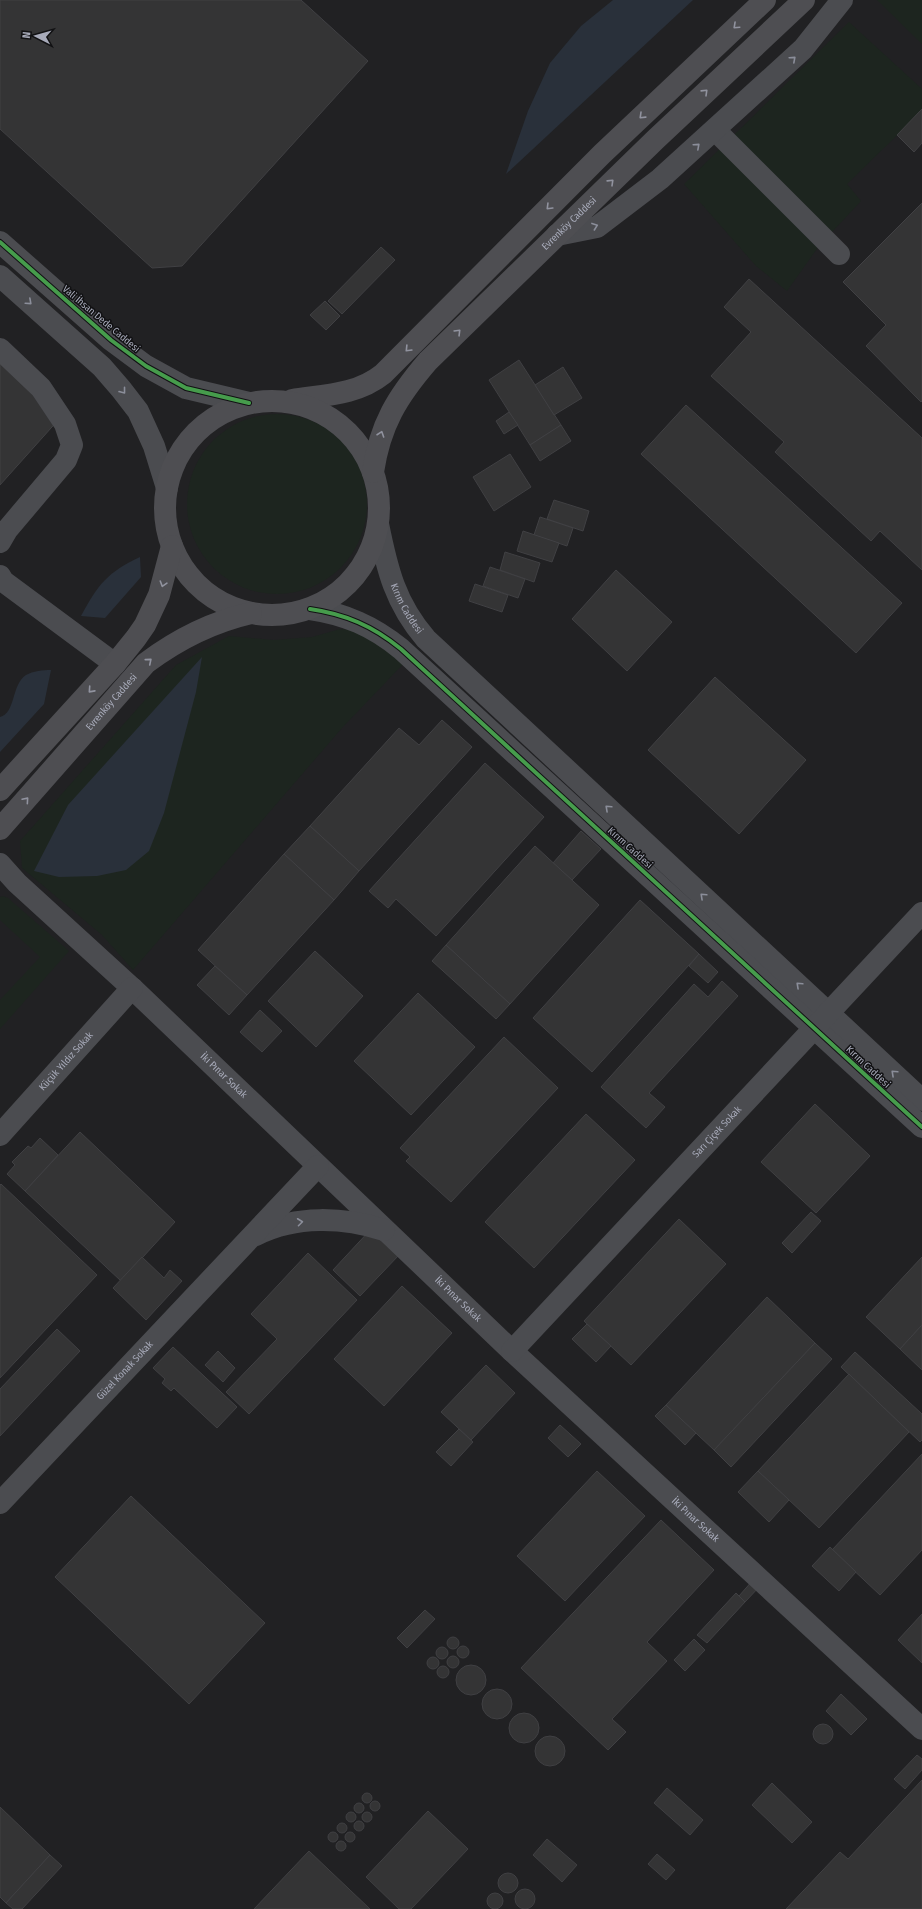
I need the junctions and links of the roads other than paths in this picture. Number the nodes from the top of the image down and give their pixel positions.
1 (764, 0) edge
2 (804, 0) edge
3 (842, 0) edge
4 (715, 130) junction
5 (557, 235) junction
6 (0, 242) edge
7 (839, 254) dead end
8 (0, 276) edge
9 (0, 349) edge
10 (279, 401) junction
11 (249, 403) junction
12 (373, 472) junction
13 (167, 488) junction
14 (378, 524) junction
15 (0, 542) edge
16 (172, 546) junction
17 (0, 576) edge
18 (310, 609) junction
19 (251, 614) junction
20 (115, 664) junction
21 (0, 790) edge
22 (0, 829) edge
23 (0, 864) edge
24 (922, 913) edge
25 (132, 988) junction
26 (822, 1021) junction
27 (922, 1100) edge
28 (922, 1127) edge
29 (0, 1135) edge
30 (318, 1166) junction
31 (386, 1231) junction
32 (250, 1238) junction
33 (512, 1351) junction
34 (0, 1503) edge
35 (922, 1729) edge

1 -> 10 main road
5 -> 2 main road, Evrenköy Caddesi
4 -> 3 street
5 -> 4 street
4 - 7 street
12 -> 5 main road, Evrenköy Caddesi
6 - 11 street, Vali İhsan Dede Caddesi
8 -> 13 street
9 - 15 street
10 - 11 main road
10 - 12 main road
11 - 13 main road
12 - 14 main road
13 - 16 main road
14 - 18 main road
26 -> 14 street, Kırım Caddesi
16 - 19 main road
16 -> 20 main road
17 - 20 street
18 - 19 main road
18 - 26 street, Kırım Caddesi
22 -> 19 main road, Evrenköy Caddesi
20 -> 21 main road
23 - 25 street, İki Pınar Sokak
24 - 26 street, Sarı Çiçek Sokak
25 - 29 street, Küçük Yıldız Sokak
25 - 30 street, İki Pınar Sokak
27 -> 26 street, Kırım Caddesi
26 - 28 street, Kırım Caddesi
26 - 33 street, Sarı Çiçek Sokak
30 - 31 street, İki Pınar Sokak
30 - 32 street, Güzel Konak Sokak
32 -> 31 street, Güzel Konak Sokak
31 - 33 street, İki Pınar Sokak
32 - 34 street, Güzel Konak Sokak
33 - 35 street, İki Pınar Sokak

